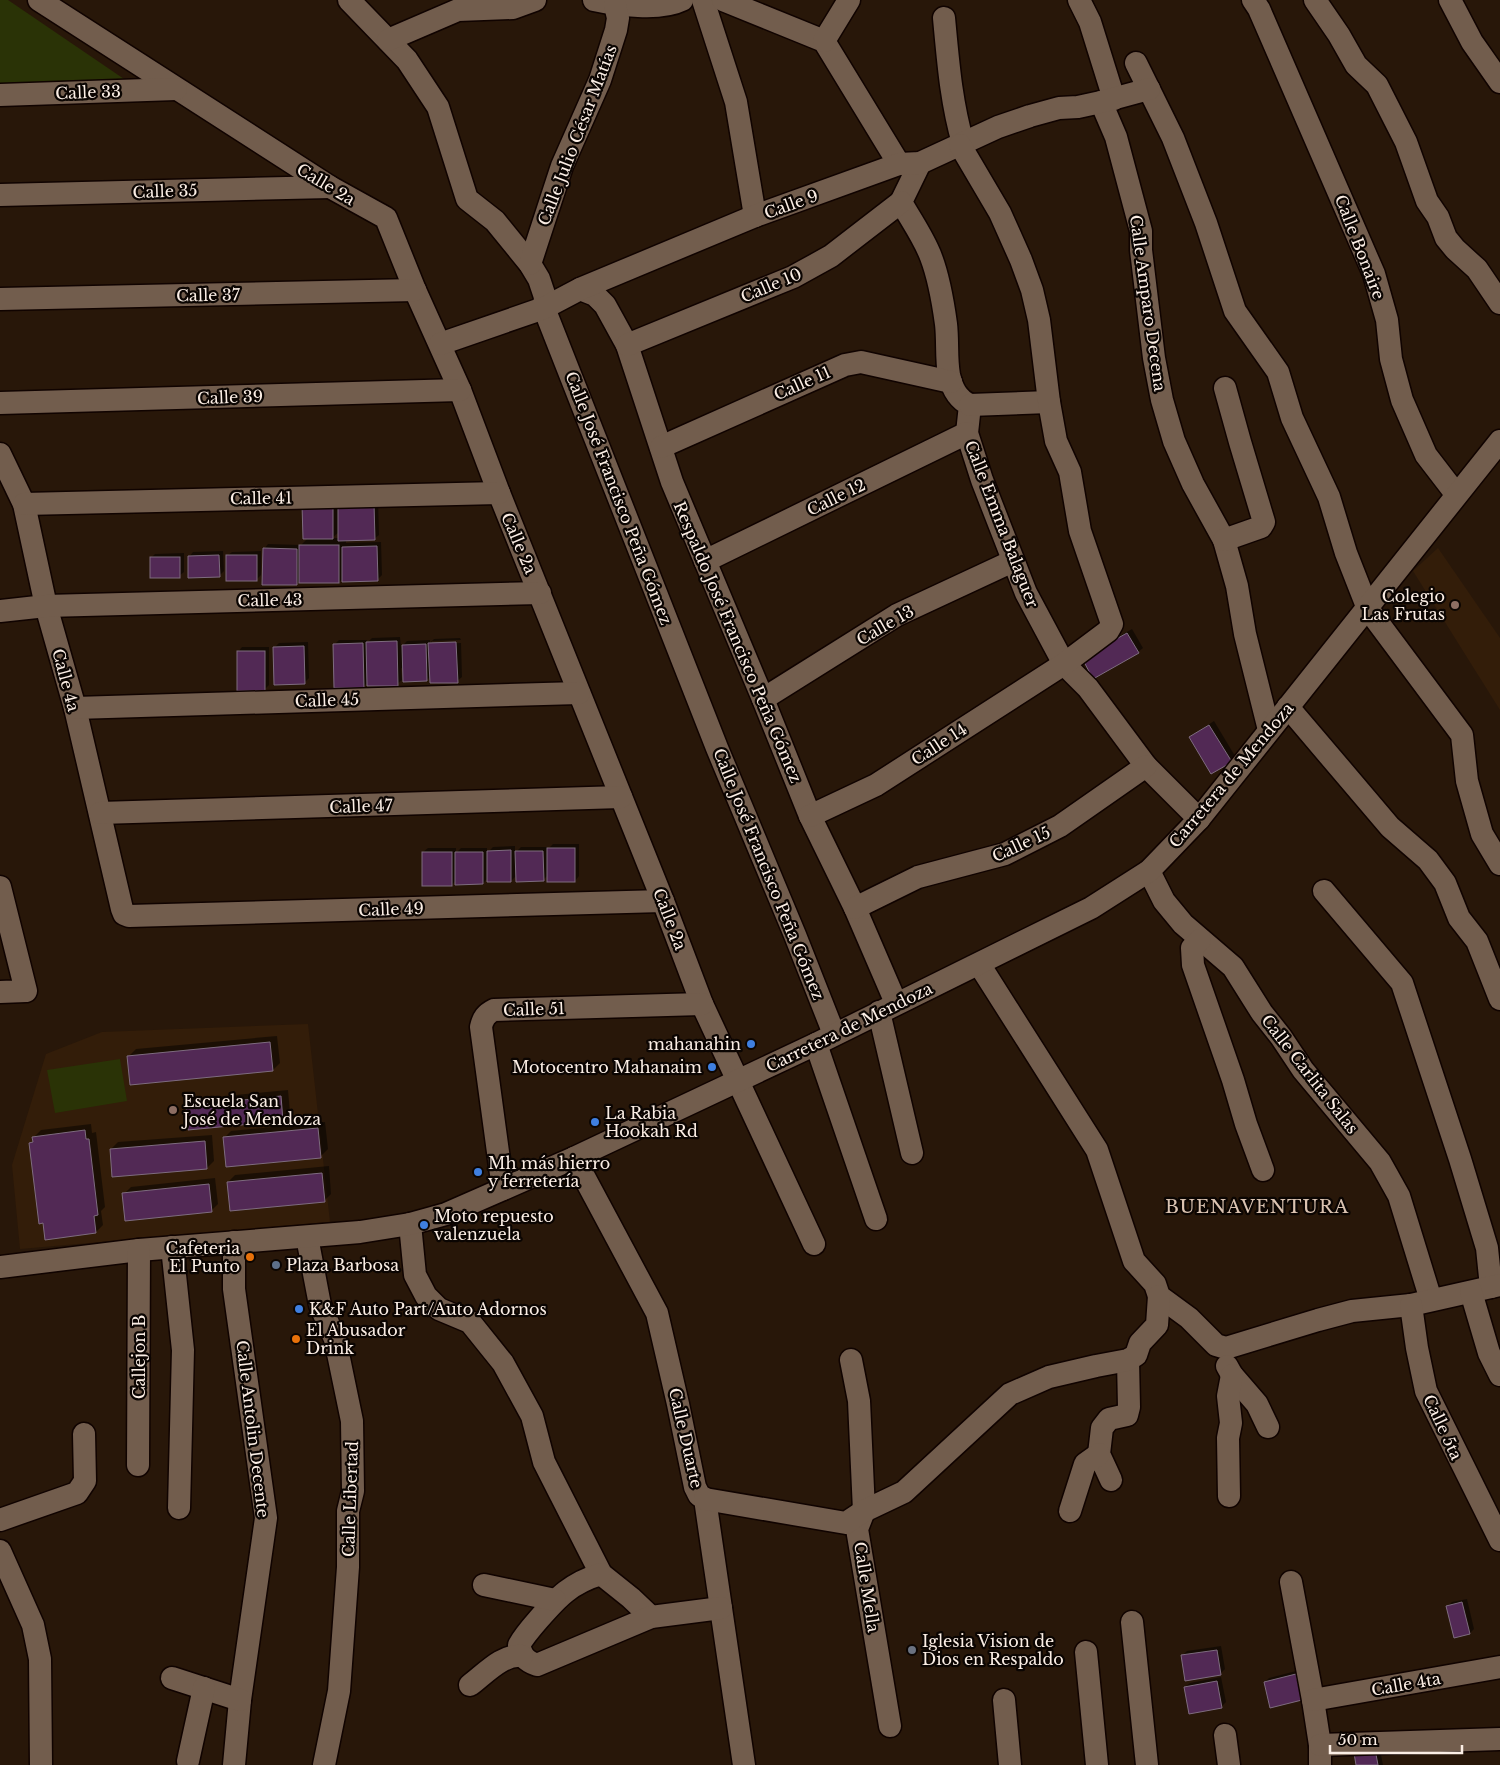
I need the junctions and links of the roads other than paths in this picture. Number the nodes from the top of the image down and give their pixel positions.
1 (39, 0) edge
2 (349, 0) edge
3 (535, 0) edge
4 (594, 0) edge
5 (682, 0) edge
6 (703, 0) edge
7 (723, 0) edge
8 (849, 0) edge
9 (1079, 0) edge
10 (1253, 0) edge
11 (1315, 0) edge
12 (1450, 0) edge
13 (616, 5) junction
14 (944, 18) dead end
15 (388, 40) junction
16 (824, 41) junction
17 (1136, 63) dead end
18 (1500, 82) edge
19 (1149, 89) junction
20 (176, 90) junction
21 (0, 94) edge
22 (1108, 100) junction
23 (962, 144) junction
24 (910, 164) junction
25 (330, 187) junction
26 (0, 195) edge
27 (901, 202) junction
28 (756, 216) junction
29 (530, 264) junction
30 (580, 289) junction
31 (415, 290) junction
32 (0, 299) edge
33 (1500, 303) edge
34 (544, 308) junction
35 (440, 344) junction
36 (628, 345) junction
37 (951, 382) junction
38 (1225, 388) dead end
39 (460, 390) junction
40 (1048, 402) junction
41 (0, 403) edge
42 (970, 405) junction
43 (967, 433) junction
44 (1500, 441) edge
45 (661, 447) junction
46 (0, 454) edge
47 (499, 493) junction
48 (1456, 494) junction
49 (24, 504) junction
50 (1224, 540) junction
51 (705, 561) junction
52 (1013, 561) junction
53 (540, 593) junction
54 (46, 606) junction
55 (1368, 609) junction
56 (0, 611) edge
57 (1064, 664) junction
58 (579, 692) junction
59 (763, 699) junction
60 (1288, 707) junction
61 (75, 708) junction
62 (1269, 730) junction
63 (1146, 766) junction
64 (621, 797) junction
65 (100, 813) junction
66 (810, 816) junction
67 (1199, 819) junction
68 (1500, 864) edge
69 (1149, 871) junction
70 (0, 886) edge
71 (1324, 891) dead end
72 (663, 901) junction
73 (855, 908) junction
74 (122, 909) joint
75 (1200, 940) junction
76 (979, 964) junction
77 (0, 992) edge
78 (1500, 999) edge
79 (702, 1004) junction
80 (888, 1007) junction
81 (825, 1039) junction
82 (737, 1080) junction
83 (912, 1153) dead end
84 (574, 1158) junction
85 (1263, 1170) dead end
86 (503, 1190) junction
87 (876, 1219) dead end
88 (410, 1224) junction
89 (307, 1237) junction
90 (234, 1242) junction
91 (814, 1244) dead end
92 (172, 1247) junction
93 (139, 1250) junction
94 (0, 1267) edge
95 (1487, 1288) edge
96 (1159, 1296) junction
97 (1421, 1302) junction
98 (1226, 1345) junction
99 (850, 1360) dead end
100 (1128, 1360) junction
101 (1232, 1375) junction
102 (1500, 1376) edge
103 (1268, 1427) dead end
104 (84, 1434) dead end
105 (1099, 1454) junction
106 (138, 1465) dead end
107 (1111, 1480) dead end
108 (1229, 1496) dead end
109 (705, 1499) junction
110 (179, 1508) dead end
111 (1493, 1510) edge
112 (864, 1511) junction
113 (1070, 1511) dead end
114 (0, 1520) edge
115 (1500, 1540) edge
116 (0, 1551) edge
117 (601, 1574) junction
118 (1291, 1582) dead end
119 (484, 1585) dead end
120 (555, 1600) junction
121 (721, 1608) junction
122 (651, 1617) junction
123 (1132, 1622) dead end
124 (1086, 1652) dead end
125 (522, 1656) junction
126 (1500, 1667) edge
127 (172, 1678) dead end
128 (470, 1685) dead end
129 (204, 1688) junction
130 (240, 1700) junction
131 (1004, 1700) dead end
132 (1313, 1700) junction
133 (890, 1726) dead end
134 (1225, 1735) dead end
135 (1500, 1739) edge
136 (1320, 1755) edge
137 (188, 1761) dead end
138 (42, 1765) edge
139 (234, 1765) edge
140 (324, 1765) edge
141 (744, 1765) edge
142 (1010, 1765) edge
143 (1097, 1765) edge
144 (1147, 1765) edge
145 (1229, 1765) edge

1 - 20 street, Calle 2a
2 - 15 street, Calle José Francisco Peña Gómez
3 - 15 street
4 - 13 street
5 - 13 street
6 - 28 street
7 - 16 street
8 - 16 street
9 - 22 street, Calle Amparo Decena
10 - 48 street, Calle Bonaire
11 - 33 street
12 - 18 street
13 - 29 street, Calle Julio César Matías
14 - 23 street
15 - 29 street, Calle José Francisco Peña Gómez
16 - 24 street
17 - 19 street
19 - 22 street, Calle 9
19 - 55 street
20 - 21 street, Calle 33
20 - 25 street, Calle 2a
22 - 23 street, Calle 9
22 - 50 street, Calle Amparo Decena
23 - 24 street, Calle 9
23 - 40 street
24 - 27 street
24 - 28 street, Calle 9
25 - 26 street, Calle 35
25 - 31 street, Calle 2a
27 - 36 street, Calle 10
27 - 37 street
28 - 30 street, Calle 9
29 - 34 street, Calle José Francisco Peña Gómez
30 - 34 street, Calle 9
30 - 36 street, Respaldo José Francisco Peña Gómez
31 - 32 street, Calle 37
31 - 35 street, Calle 2a
34 - 35 street, Calle 9
34 - 81 street, Calle José Francisco Peña Gómez
35 - 39 street, Calle 2a
36 - 45 street, Respaldo José Francisco Peña Gómez
37 - 42 street
37 - 45 street, Calle 11
38 - 50 street
39 - 41 street, Calle 39
39 - 47 street, Calle 2a
40 - 42 street
40 - 57 street, Calle 14
42 - 43 street, Calle Emma Balaguer
43 - 51 street, Calle 12
43 - 52 street, Calle Emma Balaguer
44 - 48 street, Carretera de Mendoza
45 - 51 street, Respaldo José Francisco Peña Gómez
46 - 49 street, Calle 4a
47 - 49 street, Calle 41
47 - 53 street, Calle 2a
48 - 55 street, Carretera de Mendoza
49 - 54 street, Calle 4a
50 - 62 street, Calle Amparo Decena
51 - 59 street, Respaldo José Francisco Peña Gómez
52 - 57 street, Calle Emma Balaguer
52 - 59 street, Calle 13
53 - 54 street, Calle 43
53 - 58 street, Calle 2a
54 - 56 street, Calle 43
54 - 61 street, Calle 4a
55 - 60 street, Carretera de Mendoza
55 - 68 street
57 - 63 street, Calle Emma Balaguer
57 - 66 street, Calle 14
58 - 61 street, Calle 45
58 - 64 street, Calle 2a
59 - 66 street, Respaldo José Francisco Peña Gómez
60 - 62 street, Carretera de Mendoza
60 - 78 street
61 - 65 street, Calle 4a
62 - 67 street, Carretera de Mendoza
63 - 67 street, Calle Emma Balaguer
63 - 73 street, Calle 15
64 - 65 street, Calle 47
64 - 72 street, Calle 2a
65 - 74 street, Calle 4a
66 - 73 street, Respaldo José Francisco Peña Gómez
67 - 69 street, Carretera de Mendoza
69 - 75 street, Calle Carlita Salas
69 - 76 street, Carretera de Mendoza
70 - 77 street
71 - 95 street
72 - 74 street, Calle 49
72 - 79 street, Calle 2a
73 - 80 street, Respaldo José Francisco Peña Gómez
75 - 85 street
75 - 97 street, Calle Carlita Salas
76 - 80 street, Carretera de Mendoza
76 - 96 street
79 - 82 street, Calle 2a
79 - 86 street, Calle 51
80 - 81 street, Carretera de Mendoza
80 - 83 street, Respaldo José Francisco Peña Gómez
81 - 82 street, Carretera de Mendoza
81 - 87 street, Calle José Francisco Peña Gómez
82 - 84 street, Carretera de Mendoza
82 - 91 street, Calle 2a
84 - 86 street, Carretera de Mendoza
84 - 109 street, Calle Duarte
86 - 88 street, Carretera de Mendoza
88 - 89 street, Carretera de Mendoza
88 - 117 street
89 - 90 street, Carretera de Mendoza
89 - 140 street, Calle Libertad
90 - 92 street, Carretera de Mendoza
90 - 130 street, Calle Antolin Decente
92 - 93 street, Carretera de Mendoza
92 - 110 street
93 - 94 street, Carretera de Mendoza
93 - 106 street, Callejon B
95 - 97 street
95 - 102 street
96 - 98 street
96 - 100 street
97 - 98 street
97 - 111 street, Calle 5ta
98 - 101 street
99 - 112 street, Calle Mella
100 - 105 street
100 - 112 street
101 - 103 street
101 - 108 street
104 - 114 street
105 - 107 street
105 - 113 street
109 - 112 street
109 - 121 street, Calle Duarte
111 - 115 street, Calle 5ta
112 - 133 street, Calle Mella
116 - 138 street
117 - 120 street
117 - 122 street
118 - 132 street
119 - 120 street
120 - 125 street
121 - 122 street
121 - 141 street, Calle Duarte
122 - 125 street
123 - 144 street
124 - 143 street
125 - 128 street
126 - 132 street, Calle 4ta
127 - 129 street
129 - 130 street
129 - 137 street
130 - 139 street, Calle Antolin Decente
131 - 142 street
132 - 136 street
134 - 145 street
135 - 136 street

